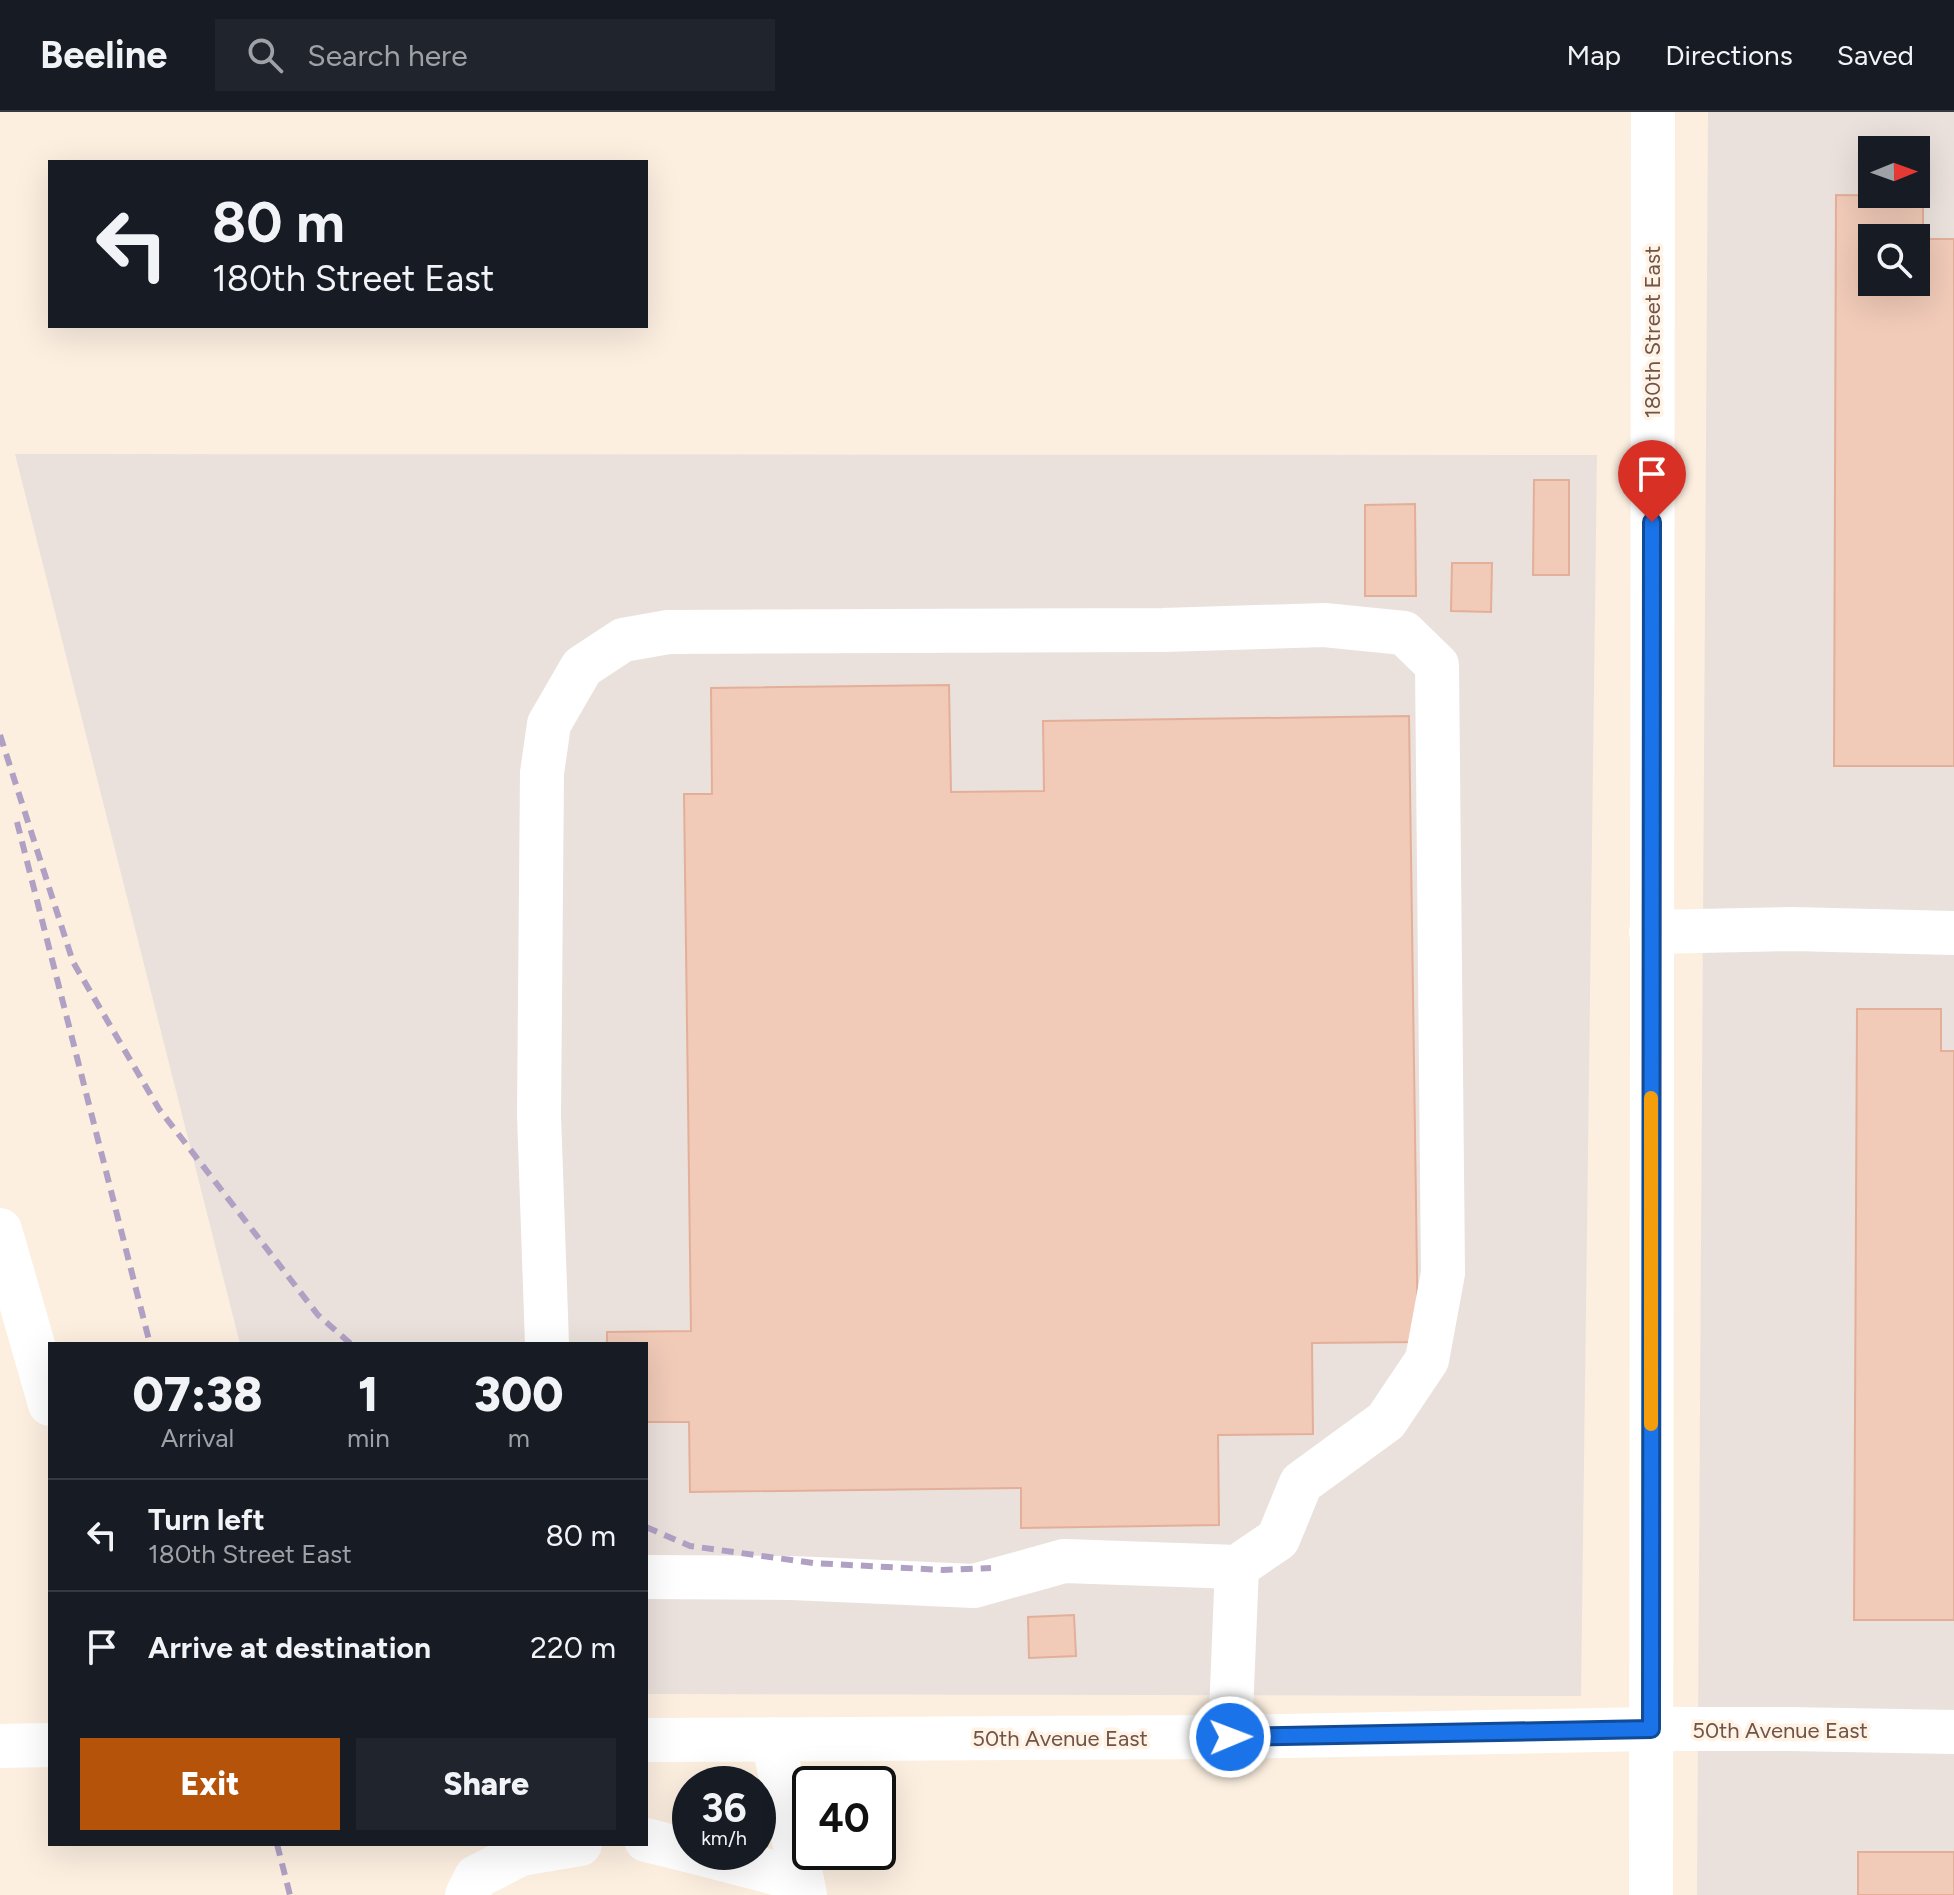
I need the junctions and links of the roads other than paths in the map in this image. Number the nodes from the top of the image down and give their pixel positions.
1 (1653, 112) edge
2 (1651, 932) junction
3 (1954, 933) edge
4 (0, 1230) edge
5 (547, 1342) edge
6 (48, 1397) edge
7 (1237, 1567) junction
8 (648, 1577) edge
9 (1651, 1729) junction
10 (1954, 1732) edge
11 (1230, 1737) junction
12 (773, 1739) junction
13 (648, 1740) edge
14 (48, 1745) edge
15 (0, 1746) edge
16 (648, 1840) edge
17 (568, 1846) edge
18 (672, 1846) edge
19 (749, 1870) edge
20 (803, 1888) edge
21 (467, 1895) edge
22 (1651, 1895) edge

1 - 2 street, 180th Street East
2 - 3 street
2 - 9 street, 180th Street East
4 - 6 street
5 - 7 street
7 - 8 street
7 - 11 street
9 - 10 street, 50th Avenue East
9 - 11 street, 50th Avenue East
9 - 22 street, 180th Street East
11 - 12 street, 50th Avenue East
12 - 13 street, 50th Avenue East
12 - 20 street
14 - 15 street
16 - 18 street
17 - 21 street
19 - 20 street

